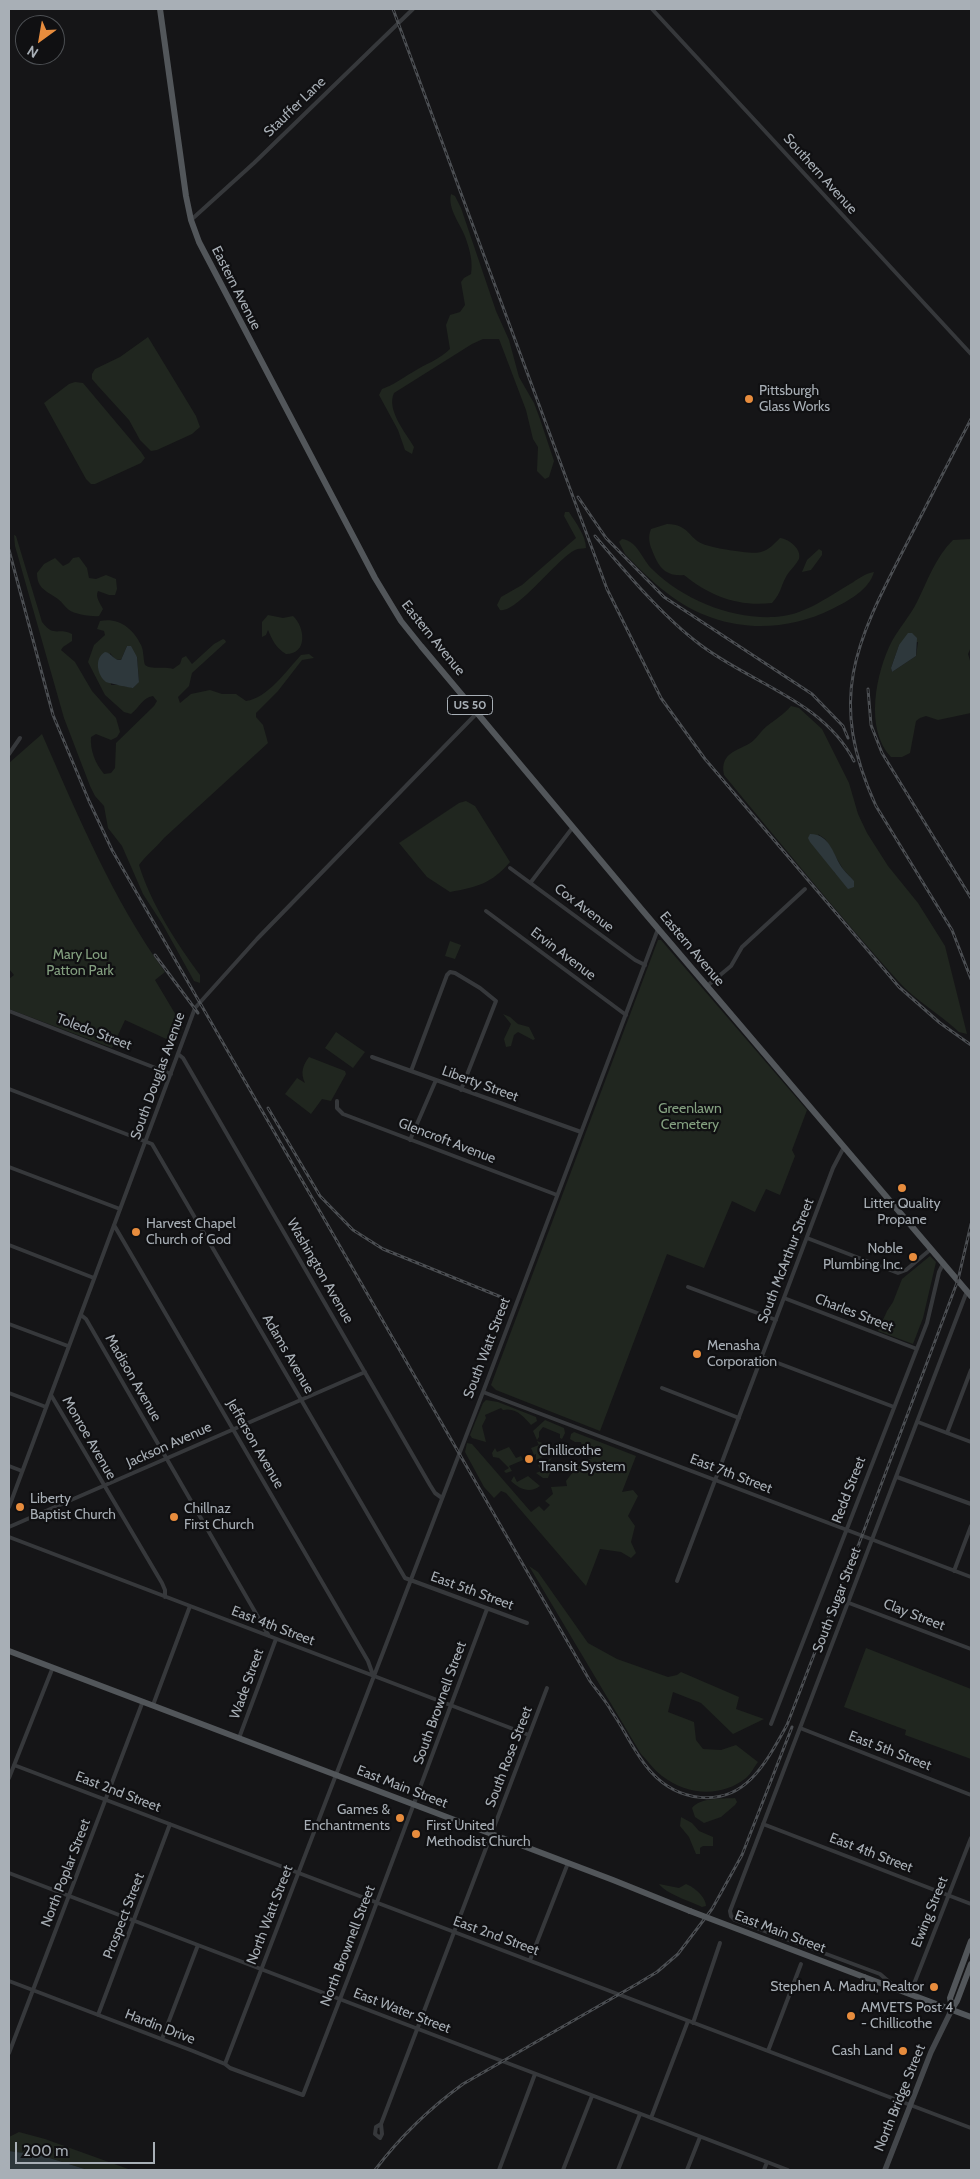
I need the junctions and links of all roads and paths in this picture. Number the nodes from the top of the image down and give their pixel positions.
1 (160, 9) edge
2 (413, 9) edge
3 (652, 9) edge
4 (191, 220) junction
5 (971, 354) edge
6 (477, 713) junction
7 (20, 738) dead end
8 (9, 754) edge
9 (573, 827) junction
10 (510, 868) dead end
11 (531, 882) junction
12 (805, 889) dead end
13 (486, 911) dead end
14 (658, 928) junction
15 (645, 965) junction
16 (708, 986) junction
17 (9, 1011) edge
18 (626, 1015) junction
19 (178, 1054) junction
20 (372, 1057) dead end
21 (411, 1071) junction
22 (171, 1074) junction
23 (436, 1080) junction
24 (9, 1089) edge
25 (461, 1090) junction
26 (337, 1101) dead end
27 (581, 1132) junction
28 (146, 1140) junction
29 (410, 1140) junction
30 (844, 1147) junction
31 (9, 1167) edge
32 (557, 1195) junction
33 (120, 1209) junction
34 (114, 1225) junction
35 (807, 1238) junction
36 (9, 1245) edge
37 (931, 1250) junction
38 (943, 1264) junction
39 (94, 1278) junction
40 (688, 1287) dead end
41 (969, 1294) edge
42 (784, 1298) junction
43 (81, 1315) junction
44 (776, 1320) junction
45 (9, 1324) edge
46 (68, 1346) junction
47 (917, 1349) junction
48 (762, 1357) junction
49 (971, 1370) edge
50 (365, 1372) junction
51 (662, 1388) dead end
52 (483, 1392) junction
53 (9, 1393) edge
54 (51, 1395) junction
55 (301, 1399) junction
56 (46, 1407) junction
57 (894, 1408) junction
58 (739, 1418) junction
59 (918, 1422) junction
60 (233, 1430) junction
61 (947, 1433) junction
62 (971, 1442) edge
63 (166, 1458) junction
64 (9, 1466) edge
65 (22, 1471) junction
66 (897, 1476) junction
67 (716, 1480) junction
68 (104, 1485) junction
69 (442, 1498) junction
70 (971, 1504) edge
71 (9, 1506) edge
72 (971, 1526) edge
73 (9, 1527) edge
74 (846, 1530) junction
75 (9, 1537) edge
76 (872, 1540) junction
77 (954, 1571) junction
78 (971, 1577) edge
79 (410, 1580) junction
80 (677, 1581) dead end
81 (165, 1597) junction
82 (848, 1603) junction
83 (190, 1606) junction
84 (487, 1609) junction
85 (527, 1623) dead end
86 (270, 1636) junction
87 (276, 1639) junction
88 (971, 1649) edge
89 (9, 1651) edge
90 (52, 1667) junction
91 (373, 1675) junction
92 (547, 1688) dead end
93 (143, 1701) junction
94 (153, 1704) junction
95 (450, 1705) junction
96 (771, 1724) dead end
97 (800, 1728) junction
98 (529, 1735) junction
99 (239, 1738) junction
100 (14, 1765) junction
101 (336, 1775) junction
102 (9, 1778) edge
103 (971, 1795) edge
104 (106, 1800) junction
105 (414, 1804) junction
106 (170, 1824) junction
107 (763, 1824) junction
108 (491, 1834) junction
109 (971, 1838) edge
110 (568, 1863) junction
111 (9, 1873) edge
112 (298, 1873) junction
113 (950, 1895) junction
114 (69, 1897) junction
115 (377, 1903) junction
116 (971, 1904) edge
117 (731, 1916) joint
118 (134, 1921) junction
119 (454, 1933) junction
120 (971, 1941) edge
121 (720, 1943) dead end
122 (198, 1945) junction
123 (530, 1960) junction
124 (801, 1964) dead end
125 (971, 1964) edge
126 (262, 1970) junction
127 (9, 1980) edge
128 (33, 1990) junction
129 (898, 1990) junction
130 (910, 1994) junction
131 (340, 1999) junction
132 (952, 2009) junction
133 (98, 2015) junction
134 (971, 2017) edge
135 (688, 2021) junction
136 (693, 2023) junction
137 (416, 2028) junction
138 (162, 2039) junction
139 (768, 2051) junction
140 (9, 2053) edge
141 (225, 2064) junction
142 (535, 2074) junction
143 (302, 2095) joint
144 (592, 2096) junction
145 (911, 2106) junction
146 (640, 2114) junction
147 (651, 2118) junction
148 (381, 2124) dead end
149 (971, 2128) edge
150 (700, 2137) junction
151 (767, 2162) junction
152 (499, 2170) edge
153 (563, 2170) edge
154 (618, 2170) edge
155 (687, 2170) edge
156 (764, 2170) edge
157 (788, 2170) edge
158 (885, 2170) edge

1 - 4 main road, Eastern Avenue / US 50
2 - 4 street, Stauffer Lane
3 - 5 street, Southern Avenue
4 - 6 main road, Eastern Avenue / US 50
6 - 9 main road, Eastern Avenue / US 50
6 - 19 street, South Douglas Avenue
7 - 8 street
9 - 11 street
9 - 14 main road, Eastern Avenue / US 50
10 - 11 street, Cox Avenue
11 - 15 street, Cox Avenue
12 - 16 street
13 - 18 street, Ervin Avenue
14 - 15 street, South Watt Street
14 - 16 main road, Eastern Avenue / US 50
15 - 18 street, South Watt Street
16 - 30 main road, Eastern Avenue / US 50
17 - 22 street, Toledo Street
18 - 27 street, South Watt Street
19 - 22 street, South Douglas Avenue
19 - 50 street, Washington Avenue
20 - 21 street, Liberty Street
21 - 23 street, Liberty Street
21 - 25 street
22 - 28 street, South Douglas Avenue
23 - 25 street, Liberty Street
23 - 29 street
24 - 28 street
25 - 27 street, Liberty Street
26 - 29 street, Glencroft Avenue
27 - 32 street, South Watt Street
28 - 33 street, South Douglas Avenue
28 - 55 street, Adams Avenue
29 - 32 street, Glencroft Avenue
30 - 35 street, South McArthur Street
30 - 37 main road, Eastern Avenue / US 50
31 - 33 street
32 - 52 street, South Watt Street
33 - 34 street, South Douglas Avenue
34 - 39 street, South Douglas Avenue
34 - 60 street, Jefferson Avenue
35 - 37 street
35 - 42 street, South McArthur Street
36 - 39 street
37 - 38 main road, Eastern Avenue / US 50
38 - 41 main road, Eastern Avenue / US 50
38 - 47 street, Redd Street
39 - 43 street, South Douglas Avenue
40 - 44 street
41 - 59 street, South Sugar Street
42 - 44 street, South McArthur Street
42 - 47 street, Charles Street
43 - 46 street, South Douglas Avenue
43 - 63 street, Madison Avenue
44 - 48 street, South McArthur Street
45 - 46 street
46 - 54 street, South Douglas Avenue
47 - 57 street, Redd Street
48 - 57 street
48 - 58 street, South McArthur Street
49 - 61 street
50 - 55 street, Jackson Avenue
50 - 69 street, Washington Avenue
51 - 58 street
52 - 67 street, East 7th Street
52 - 69 street, South Watt Street
53 - 56 street
54 - 56 street, South Douglas Avenue
54 - 68 street, Monroe Avenue
55 - 60 street, Jackson Avenue
55 - 79 street, Adams Avenue
56 - 65 street, South Douglas Avenue
57 - 74 street, Redd Street
58 - 67 street, South McArthur Street
59 - 61 street
59 - 66 street, South Sugar Street
60 - 63 street, Jackson Avenue
60 - 91 street, Jefferson Avenue
61 - 62 street
63 - 68 street, Jackson Avenue
63 - 86 street, Madison Avenue
64 - 65 street
65 - 71 street, South Douglas Avenue
66 - 70 street
66 - 76 street, South Sugar Street
67 - 74 street, East 7th Street
67 - 80 street, South McArthur Street
68 - 73 street, Jackson Avenue
68 - 81 street, Monroe Avenue
69 - 79 street, South Watt Street
72 - 77 street
74 - 76 street, East 7th Street
74 - 96 street, Redd Street
75 - 81 street, East 4th Street
76 - 77 street, East 7th Street
76 - 82 street, South Sugar Street
77 - 78 street, East 7th Street
79 - 84 street, East 5th Street
79 - 91 street, South Watt Street
81 - 83 street, East 4th Street
82 - 88 street, Clay Street
82 - 97 street, South Sugar Street
83 - 86 street, East 4th Street
83 - 94 street
84 - 85 street, East 5th Street
84 - 95 street, South Brownell Street
86 - 87 street, East 4th Street
87 - 91 street, East 4th Street
87 - 99 street, Wade Street
89 - 90 main road, East Main Street
90 - 93 main road, East Main Street
90 - 100 street
91 - 95 street, East 4th Street
91 - 101 street, South Watt Street
92 - 98 street, South Rose Street
93 - 94 main road, East Main Street
93 - 104 street, North Poplar Street
94 - 99 main road, East Main Street
95 - 98 street, East 4th Street
95 - 105 street, South Brownell Street
97 - 103 street, East 5th Street
97 - 107 street, South Sugar Street
98 - 108 street, South Rose Street
99 - 101 main road, East Main Street
100 - 102 street
100 - 104 street, East 2nd Street
101 - 105 main road, East Main Street
101 - 112 street, North Watt Street
104 - 106 street, East 2nd Street
104 - 114 street, North Poplar Street
105 - 108 main road, East Main Street
105 - 115 street, North Brownell Street
106 - 112 street, East 2nd Street
106 - 118 street, Prospect Street
107 - 113 street, East 4th Street
107 - 117 street, South Sugar Street
108 - 110 main road, East Main Street
108 - 119 street, South Rose Street
109 - 113 street, Ewing Street
110 - 123 street
110 - 129 main road, East Main Street, bridge
111 - 114 street, East Water Street
112 - 115 street, East 2nd Street
112 - 126 street, North Watt Street
113 - 116 street, East 4th Street
113 - 130 street, Ewing Street
114 - 118 street, East Water Street
114 - 128 street, North Poplar Street
115 - 119 street, East 2nd Street
115 - 131 street, North Brownell Street
117 - 129 street, East Main Street
118 - 122 street, East Water Street
118 - 133 street, Prospect Street
119 - 123 street, East 2nd Street
119 - 137 street, South Rose Street
120 - 132 main road
121 - 136 street
122 - 126 street, East Water Street
122 - 138 street
123 - 135 street, East 2nd Street
124 - 139 street
125 - 132 main road
126 - 131 street, East Water Street
126 - 141 street, North Watt Street
127 - 128 street, Hardin Drive
128 - 133 street, Hardin Drive
128 - 140 street, North Poplar Street
129 - 130 main road, East Main Street
130 - 132 main road, East Main Street
131 - 137 street, East Water Street
131 - 143 street, North Brownell Street
132 - 134 main road, East Main Street
132 - 145 main road, North Bridge Street
133 - 138 street, Hardin Drive
135 - 136 street, East 2nd Street
135 - 147 street
136 - 139 street, East 2nd Street
137 - 142 street, East Water Street
137 - 148 street, South Rose Street
138 - 141 street, Hardin Drive
139 - 145 street, East 2nd Street
141 - 143 street, Hardin Drive
142 - 144 street, East Water Street
142 - 152 street
144 - 146 street, East Water Street
144 - 153 street
145 - 149 street, East 2nd Street
145 - 158 main road, North Bridge Street
146 - 147 street, East Water Street
146 - 154 street
147 - 150 street, East Water Street
150 - 151 street, East Water Street
150 - 155 street
151 - 156 street
151 - 157 street, East Water Street

